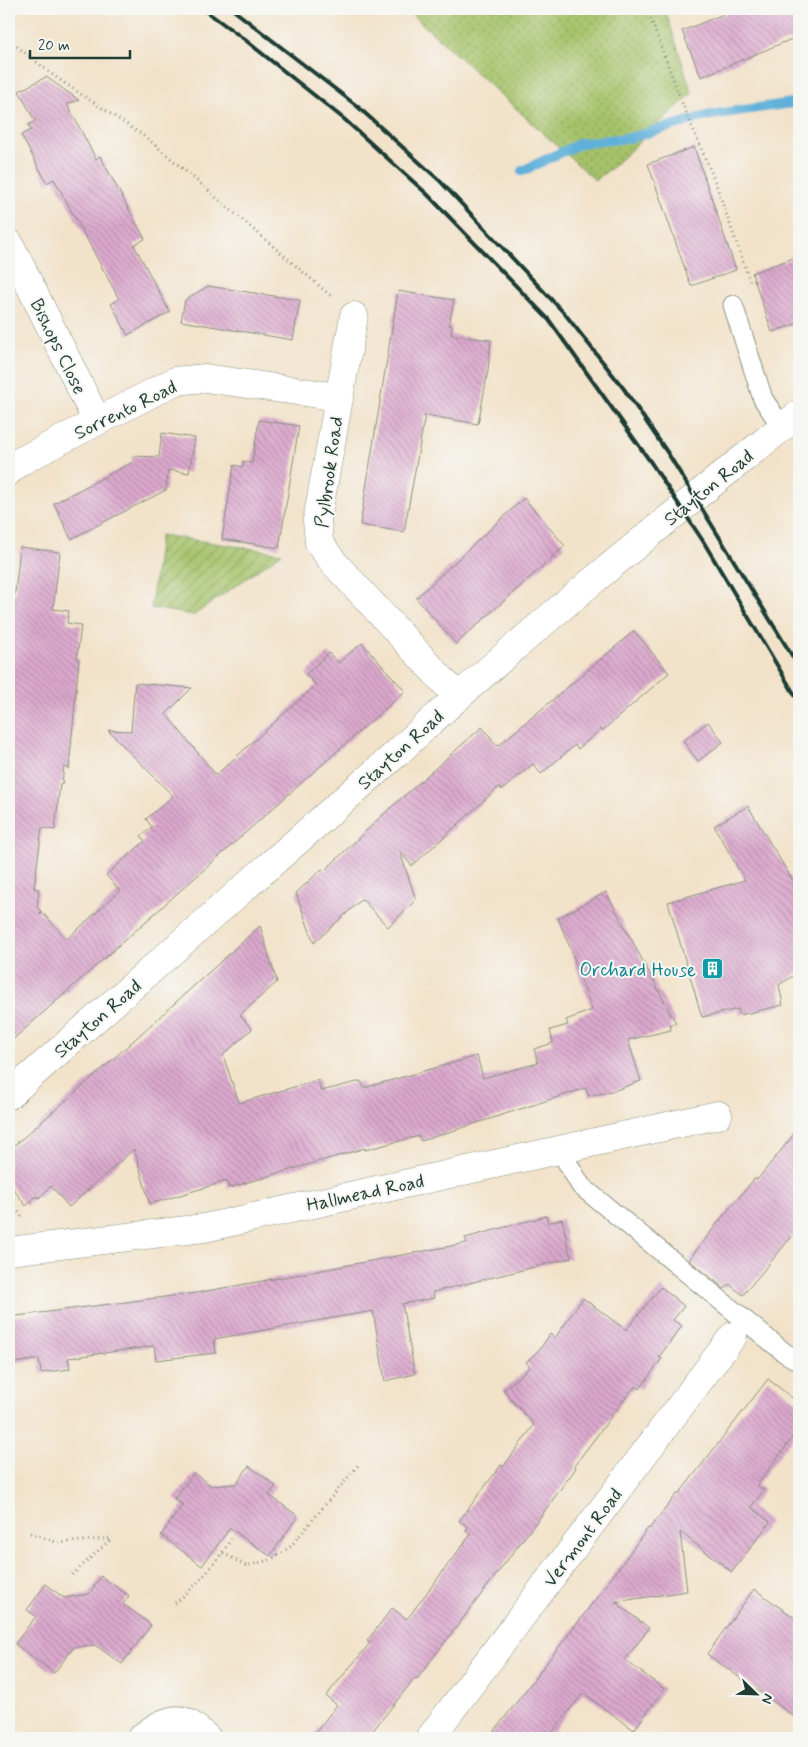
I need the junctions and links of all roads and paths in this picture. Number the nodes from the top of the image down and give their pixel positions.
1 (647, 9) edge
2 (9, 40) edge
3 (9, 243) edge
4 (752, 287) dead end
5 (733, 305) dead end
6 (354, 316) joint
7 (339, 396) junction
8 (791, 420) edge
9 (97, 421) junction
10 (9, 471) edge
11 (458, 696) junction
12 (9, 1095) edge
13 (718, 1115) dead end
14 (560, 1150) junction
15 (9, 1251) edge
16 (733, 1336) dead end
17 (799, 1361) edge
18 (360, 1463) dead end
19 (30, 1533) dead end
20 (231, 1539) dead end
21 (223, 1553) junction
22 (72, 1575) dead end
23 (174, 1603) dead end
24 (141, 1738) edge
25 (208, 1738) edge
26 (430, 1738) edge

1 - 4 path
2 - 6 path
3 - 9 street, Bishops Close
5 - 8 lane
6 - 7 street, Pylbrook Road
7 - 9 street, Sorrento Road
7 - 11 street, Pylbrook Road
8 - 11 street, Stayton Road
9 - 10 street, Sorrento Road
11 - 12 street, Stayton Road
13 - 14 street, Hallmead Road
14 - 15 street, Hallmead Road
14 - 17 lane
16 - 26 street, Vermont Road
18 - 21 path
19 - 22 path
20 - 21 path
21 - 23 path
24 - 25 street

